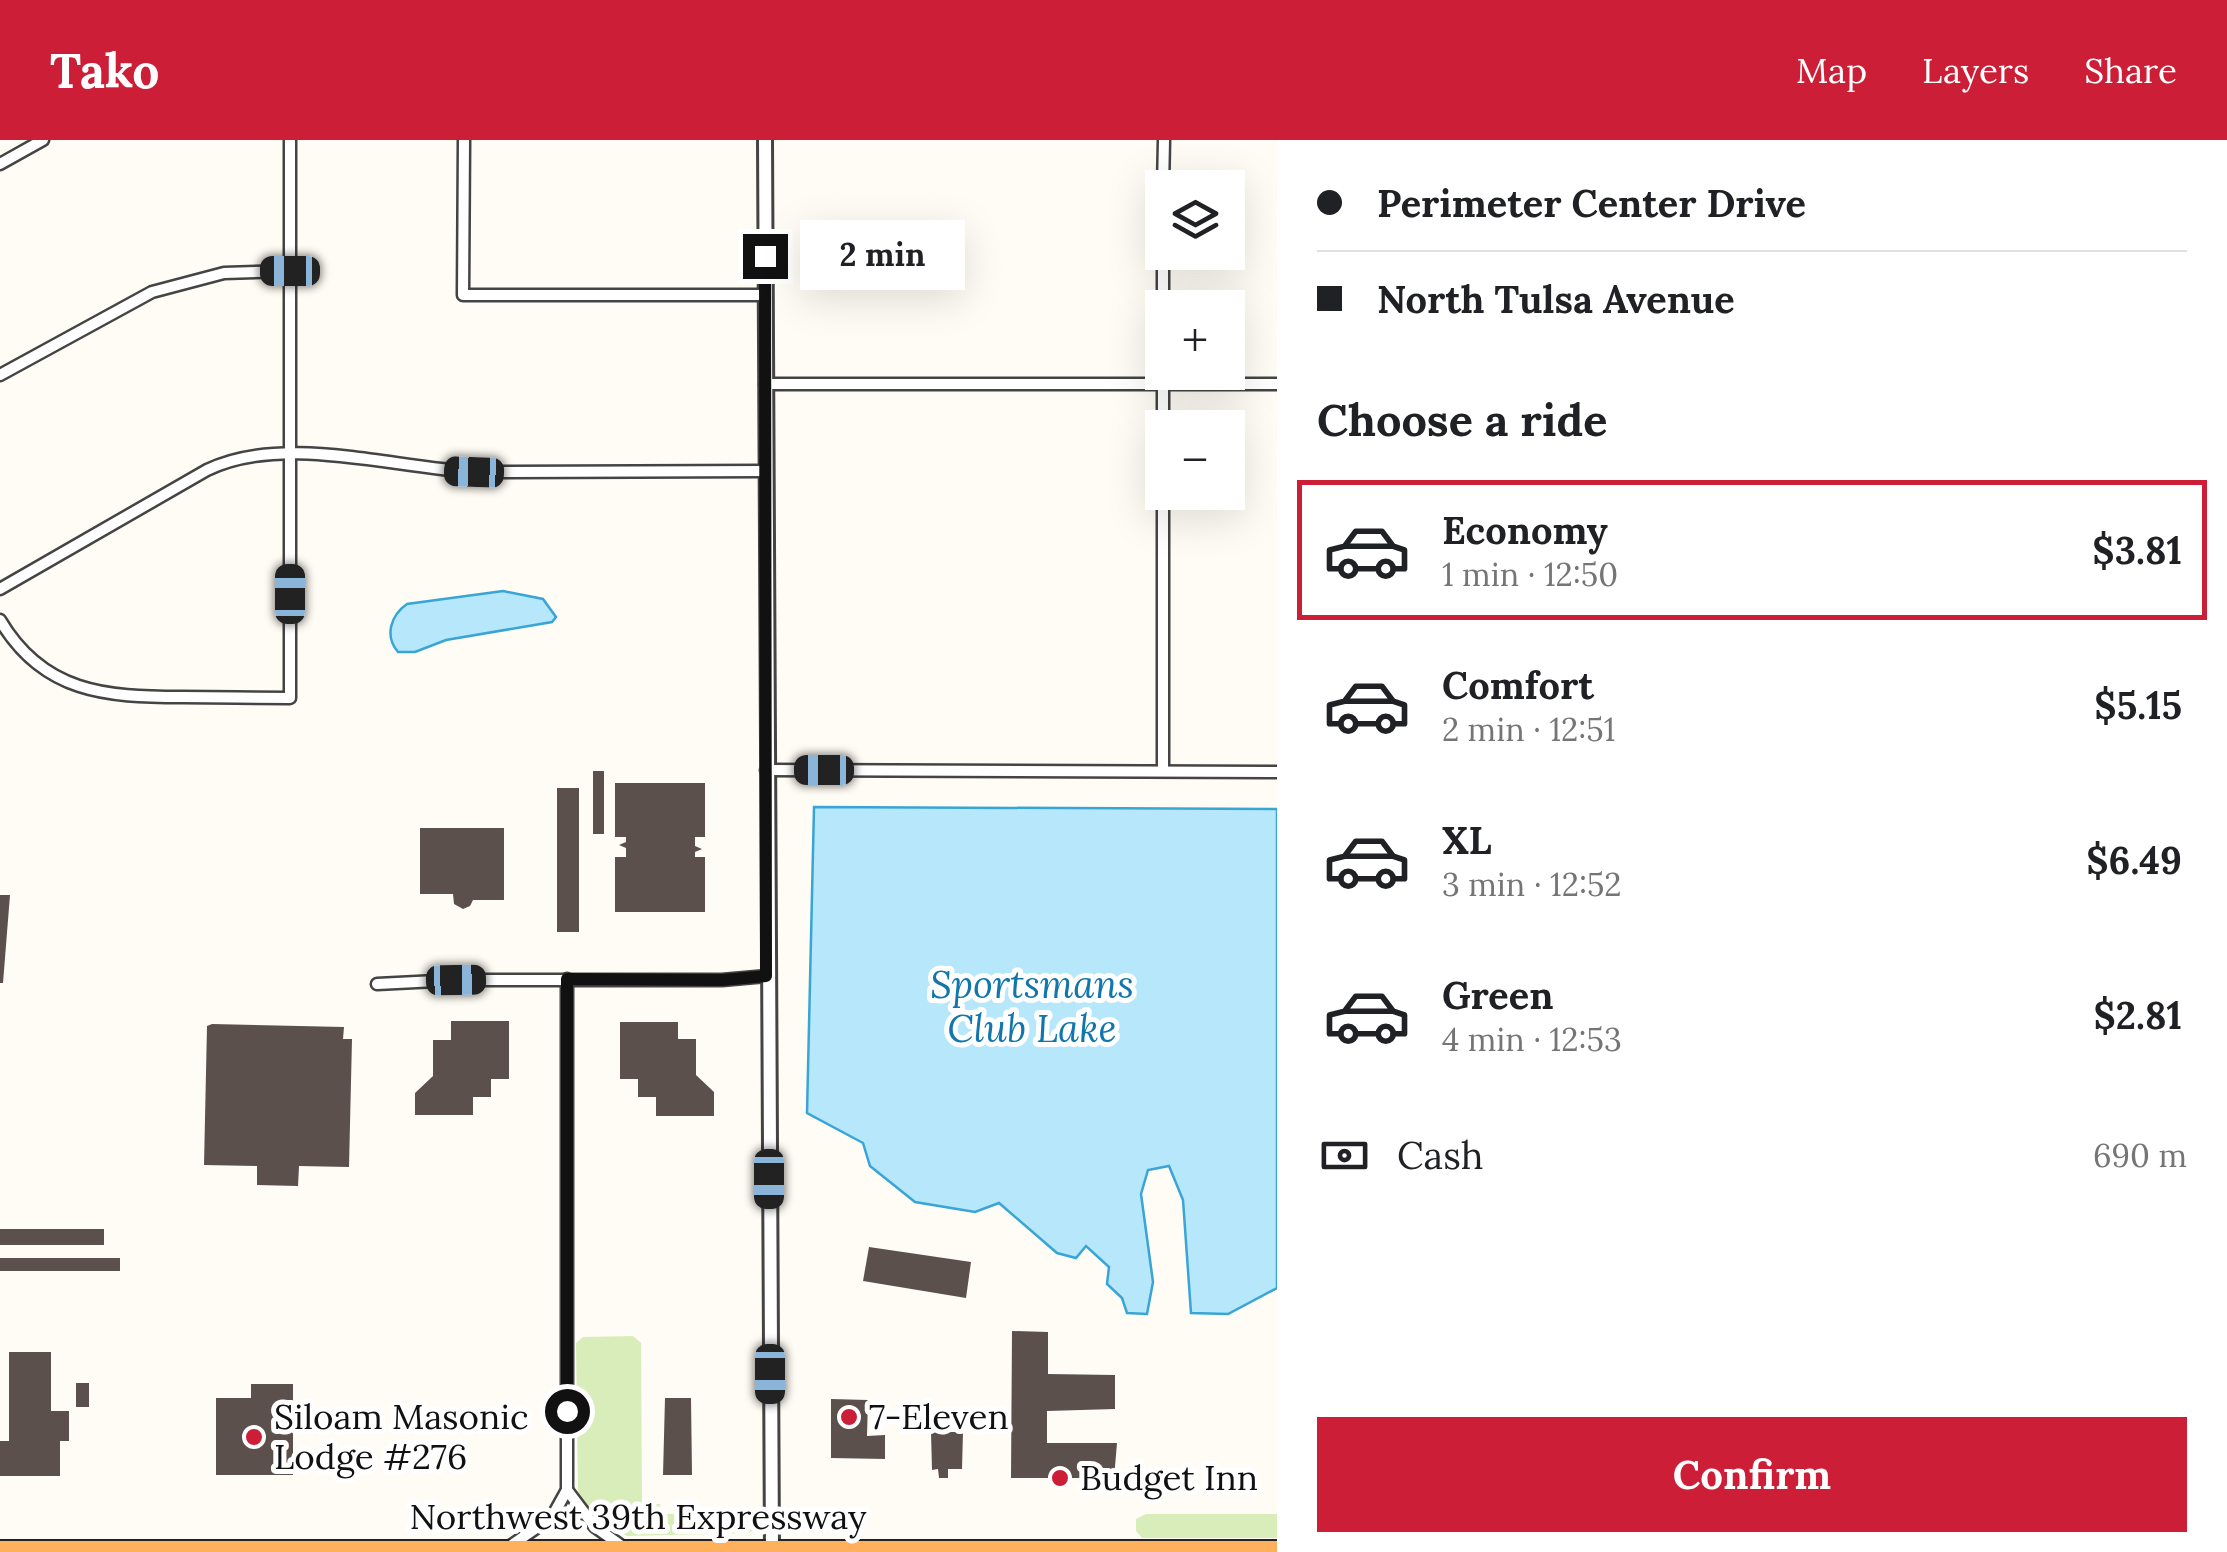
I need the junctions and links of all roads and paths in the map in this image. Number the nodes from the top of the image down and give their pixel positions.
1 (43, 140) edge
2 (290, 140) edge
3 (464, 140) edge
4 (765, 140) edge
5 (1164, 140) edge
6 (19, 146) edge
7 (0, 164) edge
8 (1164, 170) edge
9 (290, 271) junction
10 (765, 296) junction
11 (0, 375) edge
12 (1145, 378) edge
13 (1245, 382) edge
14 (765, 384) junction
15 (1277, 384) edge
16 (290, 455) junction
17 (765, 471) junction
18 (1163, 510) edge
19 (0, 589) edge
20 (0, 620) edge
21 (766, 770) junction
22 (1163, 771) junction
23 (1277, 772) edge
24 (766, 976) junction
25 (567, 979) junction
26 (377, 984) dead end
27 (567, 1490) junction
28 (505, 1549) junction
29 (0, 1550) edge
30 (629, 1550) edge
31 (772, 1550) edge
32 (1277, 1550) edge
33 (373, 1551) edge

1 - 6 street
2 - 9 street
3 - 10 street
4 - 10 street
5 - 8 street
6 - 7 street
9 - 11 street
9 - 16 street
10 - 14 street
12 - 14 street
13 - 15 street
14 - 17 street
16 - 17 street
16 - 19 street
16 - 20 street
17 - 21 street
18 - 22 street
21 - 22 street
21 - 24 street
22 - 23 street
24 - 25 street
24 - 31 street
25 - 26 street
25 - 27 street
27 - 28 street
27 - 30 street
28 - 30 highway, Northwest 39th Expressway
28 - 33 highway, Northwest 39th Expressway
29 - 33 highway, Northwest 39th Expressway
30 - 31 highway, Northwest 39th Expressway
31 - 32 highway, Northwest 39th Expressway

